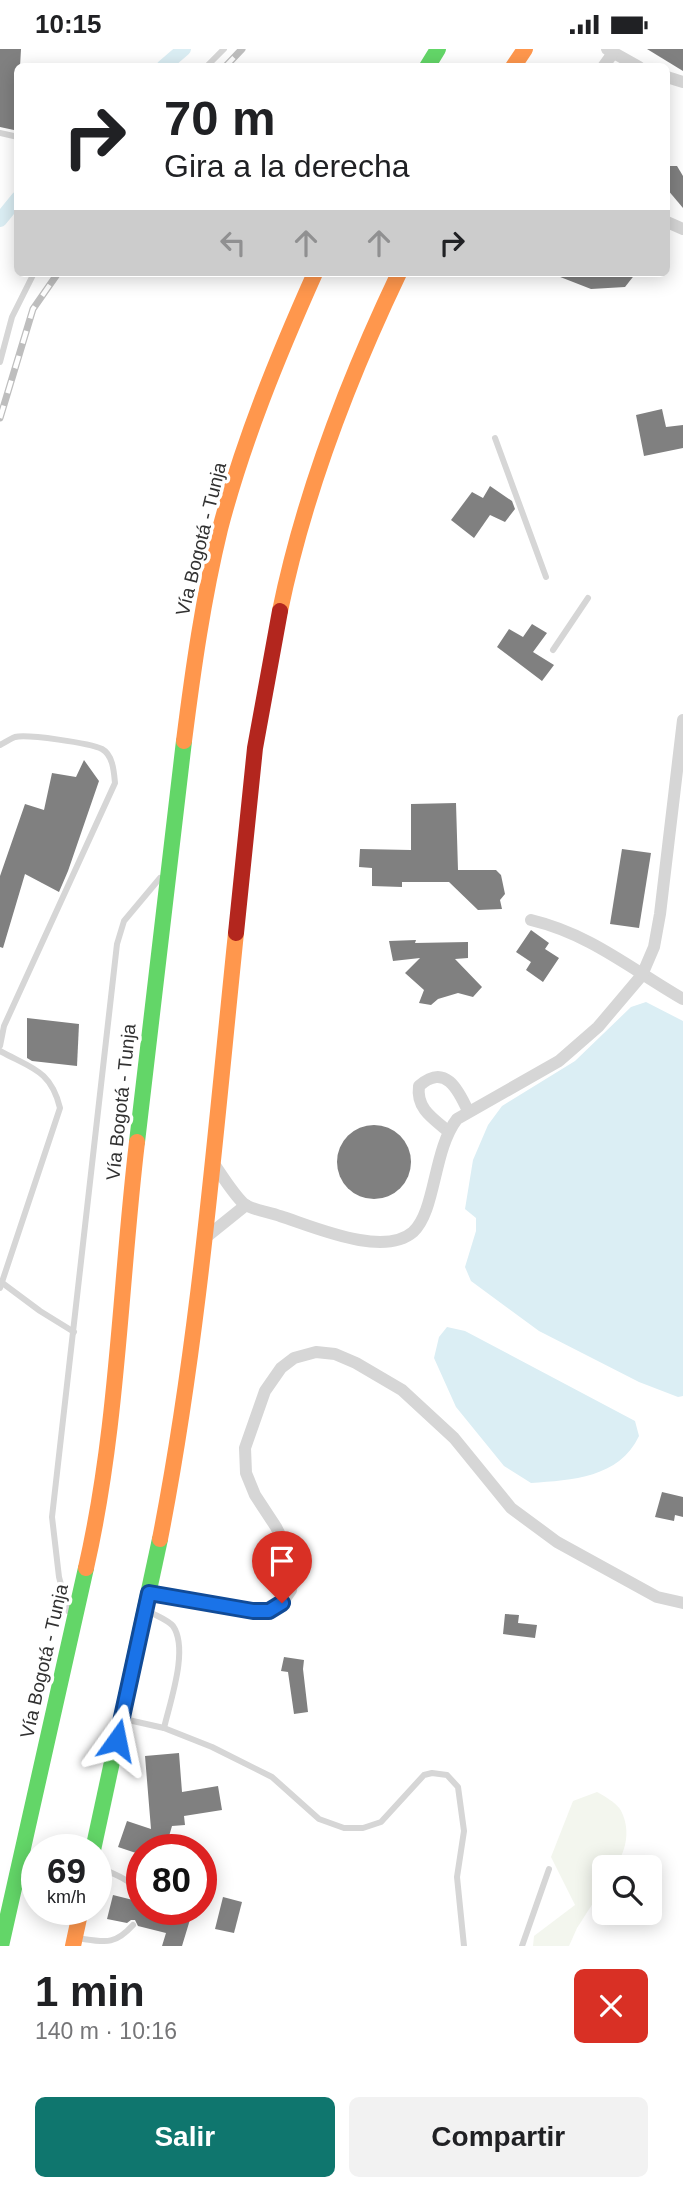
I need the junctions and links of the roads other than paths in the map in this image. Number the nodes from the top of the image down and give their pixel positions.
1 (224, 49) edge
2 (610, 51) edge
3 (210, 63) edge
4 (632, 63) edge
5 (32, 277) edge
6 (313, 277) edge
7 (397, 277) edge
8 (0, 362) edge
9 (495, 438) dead end
10 (546, 577) dead end
11 (588, 598) dead end
12 (553, 650) dead end
13 (683, 720) edge
14 (0, 745) edge
15 (170, 866) junction
16 (531, 920) dead end
17 (642, 975) junction
18 (683, 999) edge
19 (2, 1025) edge
20 (0, 1049) edge
21 (468, 1111) junction
22 (448, 1131) junction
23 (211, 1160) junction
24 (246, 1205) junction
25 (204, 1238) junction
26 (1, 1284) edge
27 (74, 1332) junction
28 (147, 1601) junction
29 (683, 1603) edge
30 (73, 1628) junction
31 (121, 1719) junction
32 (164, 1728) junction
33 (96, 1834) edge
34 (549, 1870) dead end
35 (133, 1925) dead end
36 (74, 1942) edge
37 (1, 1946) edge
38 (464, 1946) edge
39 (523, 1946) edge

1 - 3 lane
2 - 4 street
5 - 8 lane
6 - 15 highway, Vía Bogotá - Tunja
7 - 23 highway
9 - 10 lane
11 - 12 lane
13 - 17 street
14 - 19 lane
15 - 27 lane
15 - 30 highway, Vía Bogotá - Tunja
16 - 17 street
17 - 18 street
17 - 21 street
19 - 20 lane
20 - 26 lane
21 - 22 street
21 - 22 street
22 - 24 street
23 - 24 street
23 - 25 highway
24 - 25 street
25 - 28 highway
26 - 27 lane
27 - 30 lane
28 - 29 street
28 - 31 highway
28 - 32 lane
30 - 37 highway, Vía Bogotá - Tunja
31 - 32 lane
31 - 33 highway
32 - 38 lane
34 - 39 lane
35 - 36 lane

